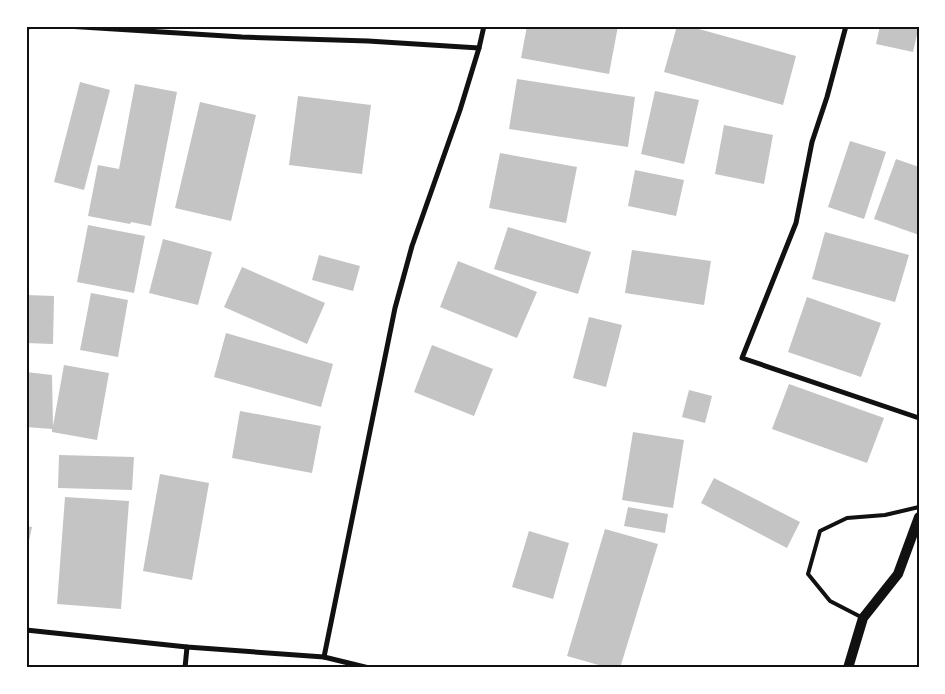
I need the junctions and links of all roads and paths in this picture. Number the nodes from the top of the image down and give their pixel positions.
1 (26, 26) edge
2 (36, 26) edge
3 (66, 26) edge
4 (484, 26) edge
5 (846, 26) edge
6 (479, 48) junction
7 (919, 418) edge
8 (919, 507) edge
9 (919, 517) edge
10 (863, 618) junction
11 (26, 630) edge
12 (187, 648) junction
13 (324, 657) junction
14 (185, 668) edge
15 (369, 668) edge
16 (848, 668) edge

1 - 2 street
3 - 6 street
4 - 6 street
5 - 7 street
6 - 13 street
8 - 10 lane
9 - 10 main road
10 - 16 main road
11 - 12 street
12 - 13 street
12 - 14 street
13 - 15 street

